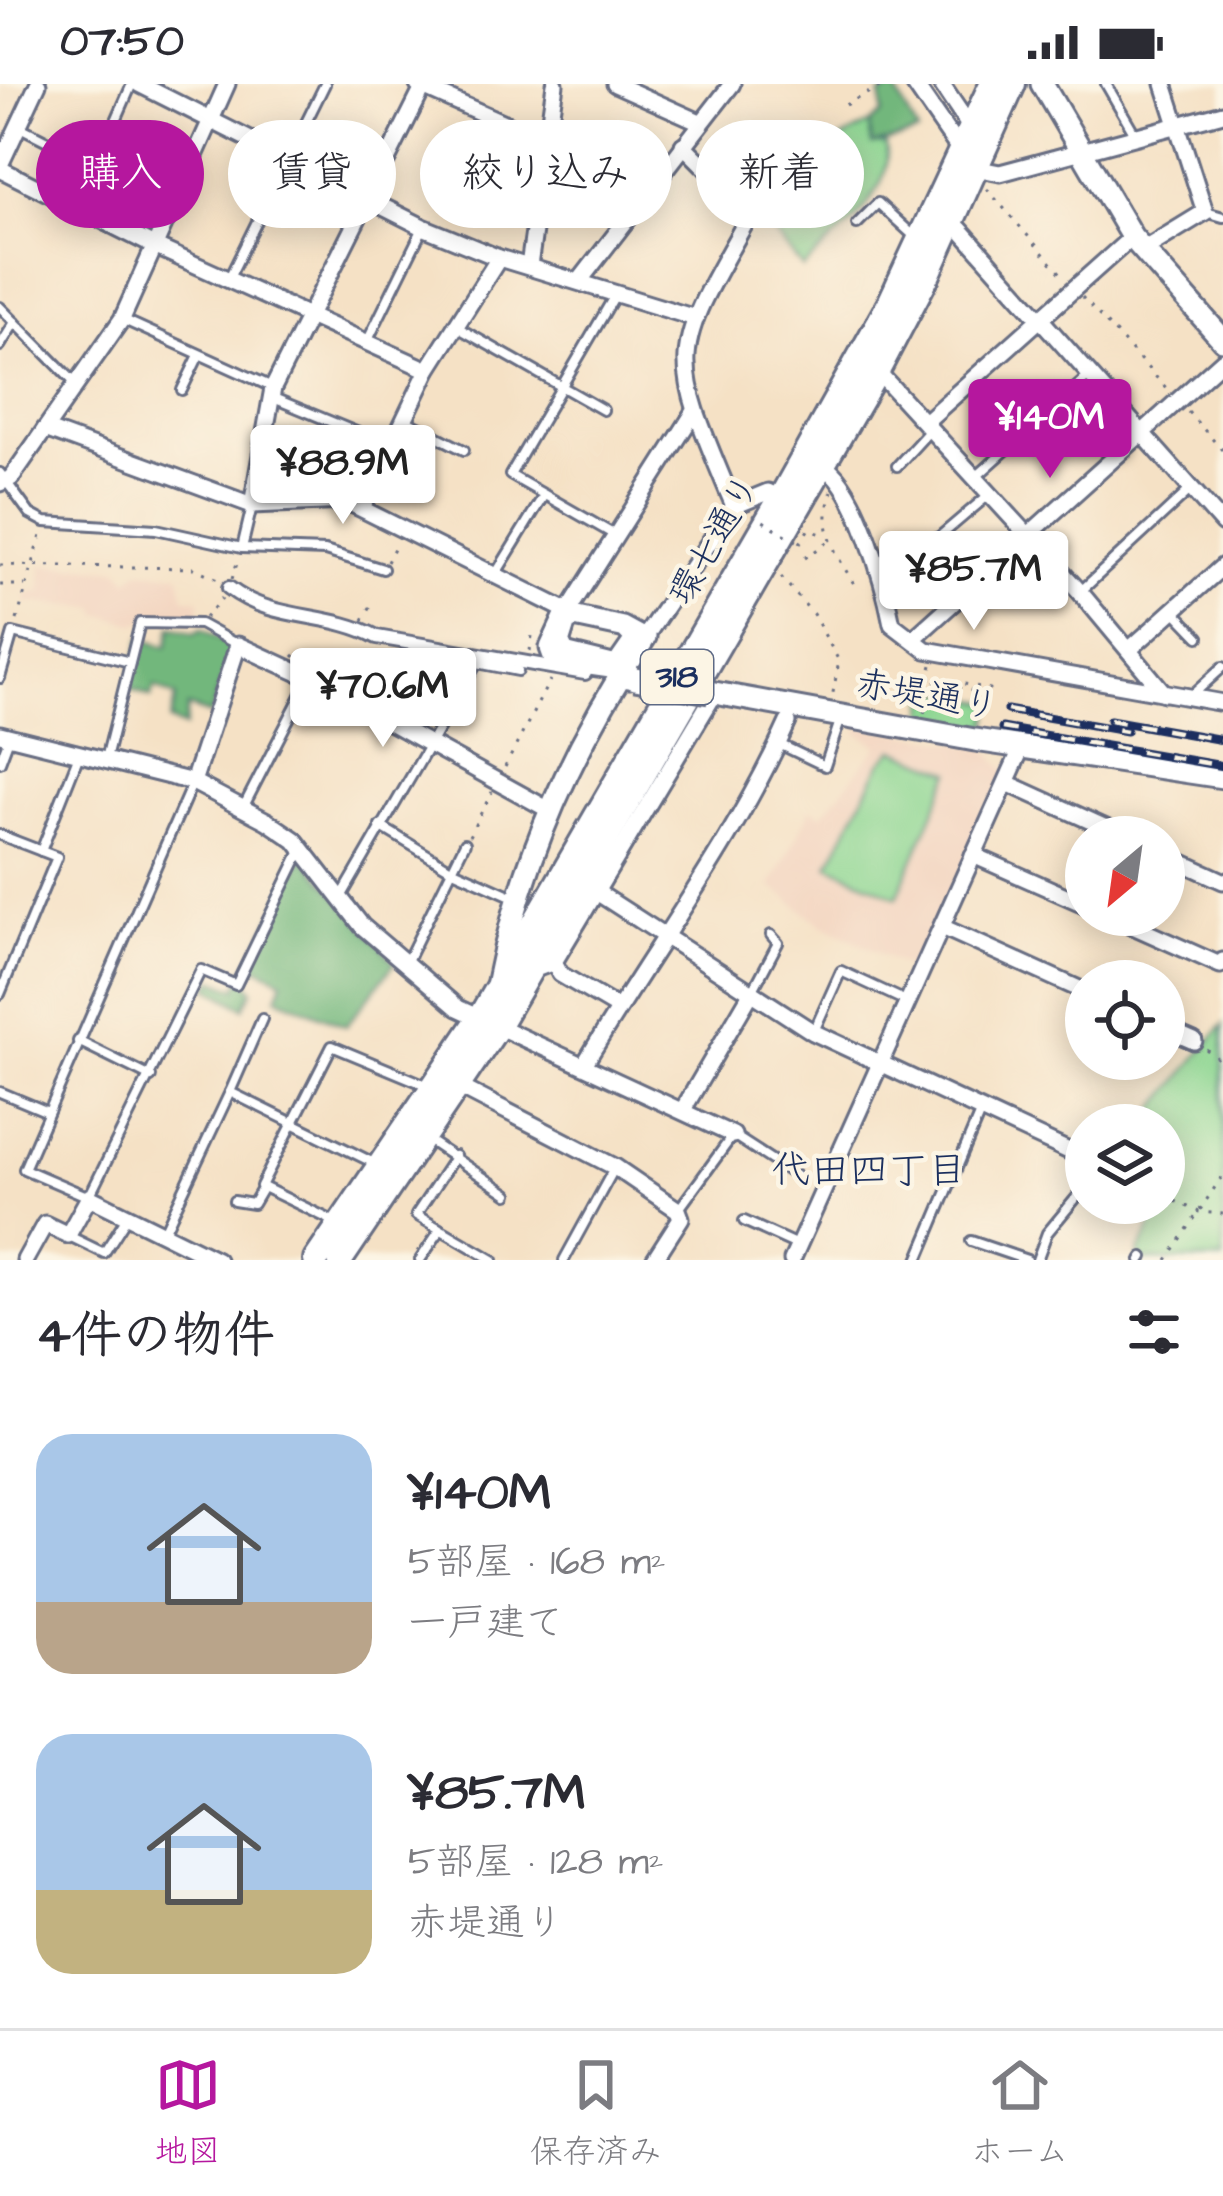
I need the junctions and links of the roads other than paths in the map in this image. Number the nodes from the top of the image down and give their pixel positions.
1 (38, 84) edge
2 (135, 84) edge
3 (227, 84) edge
4 (325, 84) edge
5 (555, 84) edge
6 (615, 84) edge
7 (732, 84) edge
8 (914, 84) edge
9 (941, 84) edge
10 (992, 84) edge
11 (1012, 84) edge
12 (1042, 84) edge
13 (1106, 84) edge
14 (1164, 84) edge
15 (421, 85) edge
16 (1223, 113) edge
17 (209, 119) junction
18 (118, 120) edge
19 (307, 120) edge
20 (499, 120) edge
21 (553, 120) edge
22 (696, 120) edge
23 (702, 120) edge
24 (1174, 125) junction
25 (18, 126) junction
26 (696, 127) edge
27 (228, 129) edge
28 (36, 135) edge
29 (1136, 135) junction
30 (396, 139) edge
31 (683, 145) junction
32 (1082, 151) junction
33 (672, 159) edge
34 (972, 159) junction
35 (0, 167) edge
36 (36, 186) edge
37 (1205, 212) junction
38 (864, 216) edge
39 (1223, 217) edge
40 (949, 224) junction
41 (118, 228) edge
42 (254, 228) edge
43 (354, 228) edge
44 (423, 228) edge
45 (425, 228) edge
46 (537, 228) edge
47 (619, 228) edge
48 (919, 241) junction
49 (1137, 244) junction
50 (154, 246) junction
51 (499, 258) junction
52 (529, 266) junction
53 (229, 279) junction
54 (581, 280) junction
55 (618, 291) junction
56 (0, 307) edge
57 (309, 316) junction
58 (692, 317) junction
59 (122, 319) junction
60 (1040, 319) junction
61 (16, 322) junction
62 (457, 327) junction
63 (1223, 340) edge
64 (367, 341) junction
65 (0, 346) edge
66 (200, 355) junction
67 (1223, 360) edge
68 (428, 370) junction
69 (877, 371) junction
70 (1091, 374) junction
71 (76, 384) junction
72 (560, 384) junction
73 (182, 389) dead end
74 (271, 392) junction
75 (603, 410) dead end
76 (694, 411) junction
77 (404, 419) junction
78 (929, 424) junction
79 (45, 429) junction
80 (1142, 434) junction
81 (391, 447) junction
82 (464, 450) dead end
83 (897, 466) dead end
84 (826, 474) junction
85 (976, 478) junction
86 (2, 479) edge
87 (1191, 489) junction
88 (991, 493) junction
89 (544, 495) junction
90 (781, 498) junction
91 (252, 505) junction
92 (734, 506) junction
93 (362, 508) junction
94 (1223, 524) edge
95 (615, 535) junction
96 (1028, 535) junction
97 (242, 548) junction
98 (1223, 566) edge
99 (383, 569) road end
100 (882, 575) junction
101 (494, 576) junction
102 (229, 588) road end
103 (1080, 592) junction
104 (562, 611) junction
105 (1174, 611) junction
106 (637, 635) junction
107 (1199, 637) dead end
108 (913, 640) junction
109 (238, 645) junction
110 (1130, 649) junction
111 (431, 654) dead end
112 (130, 662) junction
113 (477, 662) junction
114 (618, 665) junction
115 (1223, 667) edge
116 (539, 668) junction
117 (518, 671) dead end
118 (0, 678) edge
119 (310, 678) junction
120 (712, 692) junction
121 (1165, 693) junction
122 (1190, 697) junction
123 (1223, 703) edge
124 (837, 707) junction
125 (788, 722) dead end
126 (5, 735) edge
127 (778, 744) junction
128 (429, 746) junction
129 (1022, 747) junction
130 (80, 754) junction
131 (106, 759) junction
132 (0, 763) edge
133 (1223, 777) edge
134 (193, 782) junction
135 (1007, 783) junction
136 (243, 808) junction
137 (551, 811) junction
138 (1080, 816) edge
139 (380, 826) junction
140 (0, 835) edge
141 (465, 843) dead end
142 (302, 849) junction
143 (41, 851) junction
144 (973, 855) junction
145 (1185, 864) edge
146 (451, 869) junction
147 (1223, 881) edge
148 (596, 891) junction
149 (1065, 896) edge
150 (340, 899) junction
151 (518, 899) junction
152 (942, 927) junction
153 (771, 935) dead end
154 (663, 936) junction
155 (1155, 936) edge
156 (0, 956) edge
157 (12, 960) junction
158 (1223, 961) edge
159 (554, 962) junction
160 (405, 965) junction
161 (529, 972) junction
162 (1065, 983) edge
163 (496, 988) junction
164 (0, 994) edge
165 (750, 995) junction
166 (908, 1002) junction
167 (618, 1008) junction
168 (262, 1019) dead end
169 (487, 1025) junction
170 (813, 1032) junction
171 (1185, 1037) edge
172 (78, 1041) junction
173 (1194, 1041) road end
174 (880, 1064) junction
175 (584, 1065) junction
176 (151, 1077) junction
177 (446, 1087) junction
178 (0, 1092) edge
179 (230, 1092) junction
180 (684, 1108) junction
181 (48, 1112) junction
182 (980, 1112) junction
183 (295, 1124) junction
184 (733, 1136) junction
185 (424, 1137) junction
186 (1065, 1150) edge
187 (455, 1156) junction
188 (380, 1166) junction
189 (615, 1167) junction
190 (796, 1175) dead end
191 (263, 1187) junction
192 (508, 1194) dead end
193 (89, 1197) junction
194 (233, 1201) dead end
195 (678, 1210) junction
196 (1065, 1211) edge
197 (128, 1216) junction
198 (745, 1221) dead end
199 (340, 1225) junction
200 (440, 1230) junction
201 (164, 1233) junction
202 (68, 1235) junction
203 (971, 1241) dead end
204 (795, 1253) edge
205 (25, 1260) edge
206 (217, 1260) edge
207 (316, 1260) edge
208 (340, 1260) edge
209 (420, 1260) edge
210 (493, 1260) edge
211 (564, 1260) edge
212 (654, 1260) edge
213 (918, 1260) edge
214 (1027, 1260) edge
215 (1037, 1260) edge

1 - 25 street
2 - 17 street
2 - 18 lane
3 - 17 street
4 - 19 lane
5 - 21 street
6 - 22 street
7 - 23 street
8 - 34 street
9 - 34 street
10 - 34 main road, 環七通り / 318
11 - 34 main road, 環七通り / 318
12 - 32 street
13 - 29 lane
14 - 24 street
15 - 20 street
15 - 30 street
16 - 24 street
17 - 27 street
17 - 50 street
24 - 29 street
24 - 37 street
25 - 28 lane
25 - 35 street
26 - 31 street
29 - 32 street
31 - 33 street
31 - 58 street
32 - 34 street
32 - 49 street
34 - 40 main road, 環七通り / 318
34 - 48 main road, 環七通り / 318
35 - 36 street
37 - 39 lane
37 - 49 street
38 - 48 lane
40 - 60 street
40 - 69 main road, 環七通り / 318
41 - 50 street
42 - 53 lane
43 - 57 street
44 - 64 lane
45 - 51 street
46 - 52 street
47 - 54 street
48 - 90 main road, 環七通り / 318
49 - 60 street
49 - 63 street
50 - 53 street
50 - 59 street
51 - 52 street
51 - 62 street
52 - 54 street
53 - 57 street
54 - 55 street
55 - 58 street
55 - 72 lane
56 - 61 lane
57 - 64 street
57 - 74 street
58 - 76 street
59 - 66 lane
59 - 71 street
60 - 70 street
60 - 78 street
61 - 65 lane
61 - 71 lane
62 - 68 street
62 - 72 lane
64 - 68 street
66 - 73 lane
66 - 74 lane
67 - 80 street
68 - 77 street
69 - 78 street
69 - 84 main road, 環七通り / 318
70 - 80 street
70 - 85 lane
71 - 79 street
72 - 75 lane
72 - 89 lane
74 - 81 lane
74 - 91 street
76 - 92 street
76 - 95 street
77 - 81 street
77 - 82 lane
78 - 83 lane
78 - 85 street
79 - 86 street
79 - 91 street
80 - 87 street
80 - 96 street
81 - 93 street
84 - 100 street
84 - 161 main road, 環七通り / 318
85 - 88 street
86 - 97 lane
87 - 94 street
87 - 103 lane
88 - 96 street
88 - 100 lane
89 - 95 lane
89 - 101 lane
90 - 92 street
90 - 163 main road, 環七通り / 318
91 - 93 street
91 - 97 lane
92 - 106 street
93 - 101 street
95 - 104 street
96 - 103 street
96 - 108 street
97 - 99 lane
98 - 105 street
100 - 108 street
101 - 104 street
102 - 116 street
103 - 110 street
104 - 106 street
104 - 114 street, 赤堤通り
104 - 116 street
105 - 107 lane
105 - 110 street
106 - 114 street
106 - 114 street
108 - 121 street
109 - 112 lane
109 - 119 street
109 - 134 street
110 - 121 street
111 - 113 lane
112 - 118 lane
112 - 131 lane
113 - 117 lane
113 - 128 lane
114 - 116 street
114 - 120 street, 赤堤通り, bridge
114 - 137 street
115 - 122 lane
119 - 128 street
119 - 136 lane
120 - 124 street, 赤堤通り
120 - 148 street
121 - 122 street
122 - 123 street
124 - 127 lane
124 - 129 street, 赤堤通り
125 - 127 street
126 - 130 street
126 - 132 lane
127 - 154 street
128 - 137 street
128 - 139 lane
129 - 133 street, 赤堤通り
129 - 135 street
130 - 131 street
130 - 143 lane
131 - 134 street
134 - 136 street
134 - 172 lane
135 - 138 street
135 - 144 street
136 - 142 street
137 - 151 street
139 - 146 lane
139 - 150 lane
140 - 143 lane
141 - 146 lane
142 - 150 street
142 - 176 lane
143 - 157 lane
144 - 149 street
144 - 152 street
145 - 147 street
146 - 151 lane
146 - 160 lane
148 - 154 street
148 - 159 street
150 - 160 street
151 - 163 street
152 - 162 street
152 - 166 street
153 - 165 lane
154 - 165 street
154 - 167 street
155 - 158 street
156 - 157 lane
157 - 164 lane
159 - 161 street
159 - 167 street
160 - 169 street
161 - 169 main road, 環七通り / 318
163 - 169 main road, 環七通り / 318
165 - 170 street
165 - 180 street
166 - 170 lane
166 - 174 street
167 - 175 street
168 - 179 lane
169 - 175 street
169 - 177 main road, 環七通り / 318
170 - 174 street
171 - 173 street
172 - 176 lane
172 - 181 lane
174 - 182 street
174 - 204 street
175 - 180 street
176 - 193 lane
177 - 183 lane
177 - 185 main road, 環七通り / 318
177 - 188 main road, 環七通り / 318
177 - 189 street
178 - 181 lane
179 - 183 lane
179 - 201 lane
180 - 184 street
181 - 193 lane
182 - 186 street
182 - 213 lane
183 - 188 lane
183 - 191 lane
184 - 190 lane
184 - 195 lane
185 - 187 lane
185 - 208 main road, 環七通り / 318
187 - 192 lane
187 - 200 lane
188 - 199 main road, 環七通り / 318
189 - 195 street
189 - 211 lane
191 - 194 lane
191 - 199 lane
193 - 197 street
193 - 202 street
195 - 212 street
196 - 215 lane
197 - 201 street
197 - 202 lane
198 - 204 lane
199 - 207 main road, 環七通り / 318
200 - 209 lane
200 - 210 lane
201 - 206 street
202 - 205 street
203 - 214 lane

